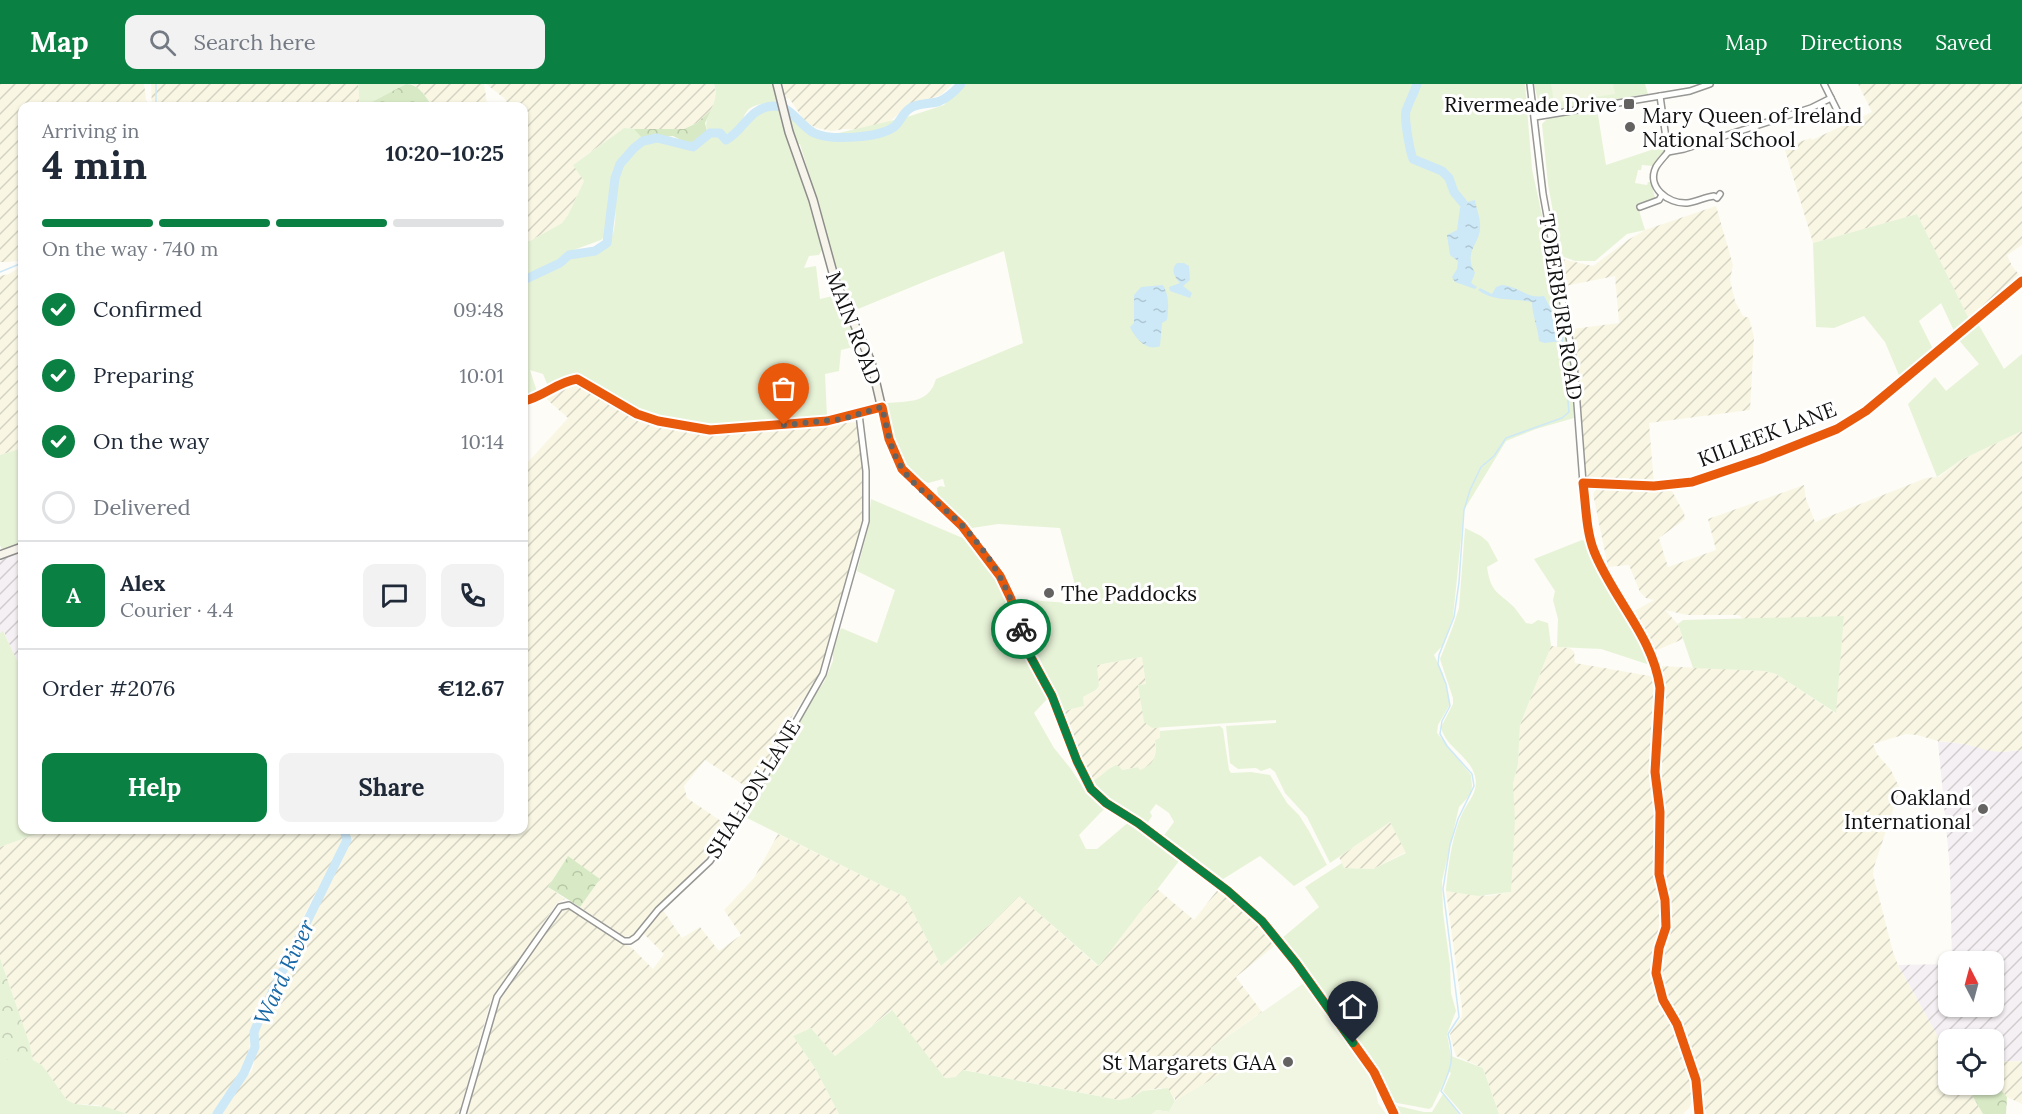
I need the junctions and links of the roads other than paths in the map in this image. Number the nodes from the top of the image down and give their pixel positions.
1 (777, 84) edge
2 (1530, 84) edge
3 (1710, 84) edge
4 (1824, 84) edge
5 (1660, 96) junction
6 (1831, 98) junction
7 (1535, 117) junction
8 (1842, 120) dead end
9 (1668, 152) junction
10 (1720, 194) dead end
11 (1662, 195) junction
12 (1642, 204) dead end
13 (2022, 280) edge
14 (528, 400) edge
15 (882, 407) junction
16 (859, 414) junction
17 (1583, 483) junction
18 (18, 549) edge
19 (0, 555) edge
20 (463, 1114) edge
21 (1394, 1114) edge
22 (1699, 1114) edge

1 - 15 main road, MAIN ROAD
2 - 7 street, TOBERBURR ROAD
3 - 5 street
4 - 6 street
5 - 7 street
5 - 9 street
6 - 8 street
6 - 9 street
7 - 17 street, TOBERBURR ROAD
9 - 11 street
10 - 11 street
11 - 12 street
13 - 17 street, KILLEEK LANE
14 - 16 main road
15 - 16 main road
15 - 21 main road, MAIN ROAD
16 - 20 street, SHALLON LANE
17 - 22 street, TOBERBURR ROAD
18 - 19 main road

